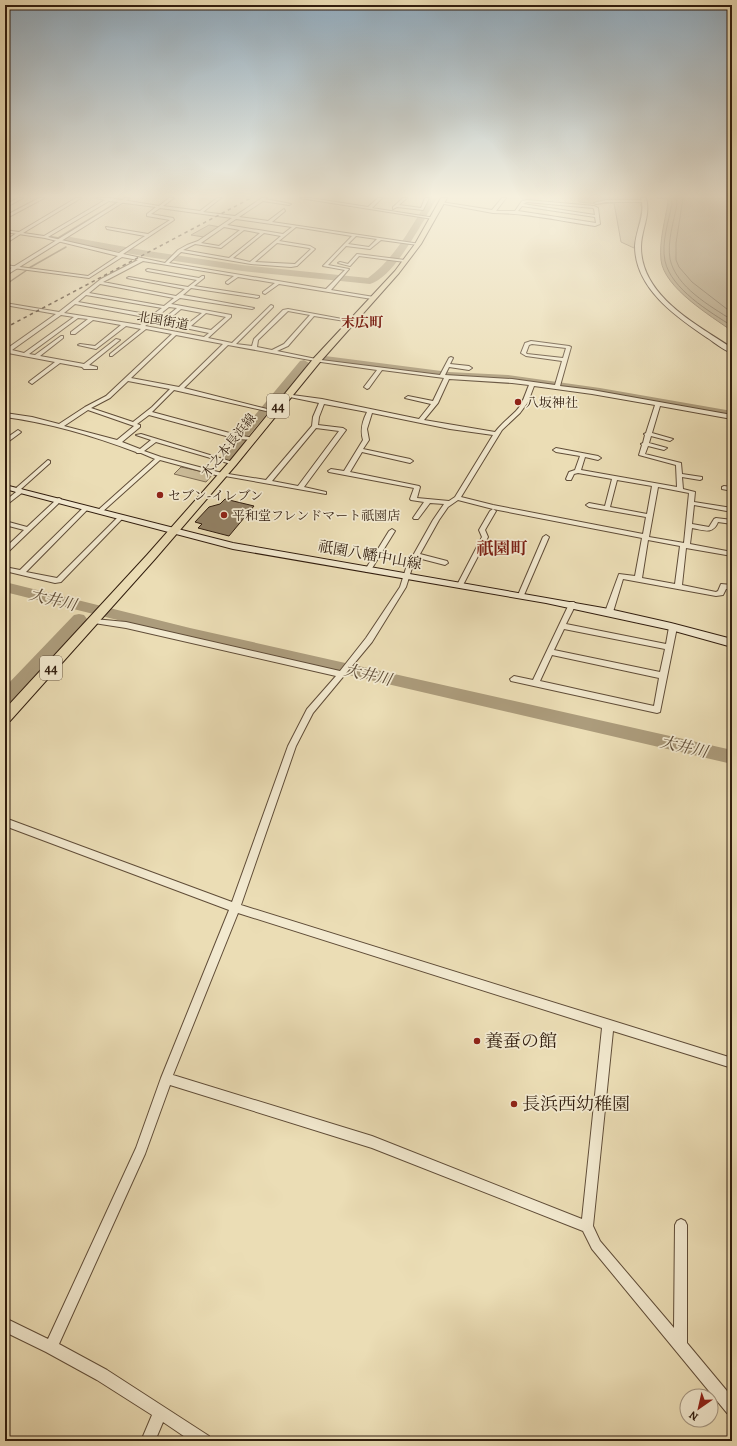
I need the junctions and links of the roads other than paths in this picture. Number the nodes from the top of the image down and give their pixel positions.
1 (105, 265) edge
2 (131, 265) edge
3 (175, 265) edge
4 (326, 265) edge
5 (398, 265) edge
6 (639, 265) edge
7 (647, 265) edge
8 (5, 266) edge
9 (15, 267) junction
10 (148, 270) dead end
11 (208, 271) junction
12 (5, 274) edge
13 (237, 276) junction
14 (129, 278) dead end
15 (200, 279) junction
16 (99, 283) junction
17 (228, 283) dead end
18 (278, 283) junction
19 (189, 287) junction
20 (327, 291) junction
21 (265, 293) dead end
22 (86, 294) junction
23 (178, 296) junction
24 (257, 297) dead end
25 (372, 298) junction
26 (74, 303) junction
27 (5, 304) edge
28 (166, 306) junction
29 (271, 306) dead end
30 (181, 307) junction
31 (252, 308) dead end
32 (307, 308) dead end
33 (205, 312) junction
34 (61, 313) junction
35 (313, 314) junction
36 (78, 316) junction
37 (153, 317) junction
38 (93, 318) junction
39 (353, 319) junction
40 (125, 324) junction
41 (143, 327) junction
42 (187, 327) junction
43 (212, 332) junction
44 (73, 333) dead end
45 (176, 333) junction
46 (61, 337) dead end
47 (204, 339) junction
48 (118, 340) dead end
49 (227, 343) junction
50 (233, 344) junction
51 (80, 345) dead end
52 (732, 345) edge
53 (254, 348) junction
54 (274, 351) junction
55 (732, 351) edge
56 (6, 352) edge
57 (25, 354) junction
58 (112, 355) dead end
59 (36, 356) junction
60 (451, 358) dead end
61 (317, 360) junction
62 (565, 360) junction
63 (59, 361) junction
64 (447, 365) junction
65 (84, 367) junction
66 (95, 368) dead end
67 (469, 368) dead end
68 (380, 369) junction
69 (443, 376) junction
70 (127, 379) junction
71 (32, 382) dead end
72 (532, 384) junction
73 (558, 385) junction
74 (366, 387) dead end
75 (177, 388) junction
76 (287, 395) junction
77 (408, 398) dead end
78 (322, 401) junction
79 (435, 403) junction
80 (658, 404) junction
81 (87, 408) junction
82 (371, 410) junction
83 (273, 412) junction
84 (148, 413) junction
85 (5, 415) edge
86 (732, 417) edge
87 (421, 420) junction
88 (134, 424) junction
89 (60, 426) junction
90 (315, 426) junction
91 (18, 432) dead end
92 (497, 434) junction
93 (647, 434) junction
94 (139, 436) dead end
95 (252, 439) junction
96 (670, 439) dead end
97 (155, 440) junction
98 (5, 442) edge
99 (117, 443) junction
100 (644, 444) junction
101 (664, 448) dead end
102 (360, 450) junction
103 (556, 450) dead end
104 (139, 452) junction
105 (583, 455) junction
106 (159, 458) junction
107 (598, 458) dead end
108 (410, 461) dead end
109 (48, 462) dead end
110 (233, 463) junction
111 (331, 471) dead end
112 (578, 471) junction
113 (346, 473) junction
114 (224, 474) junction
115 (680, 475) junction
116 (615, 478) junction
117 (700, 478) dead end
118 (569, 479) dead end
119 (268, 482) junction
120 (654, 485) junction
121 (5, 487) edge
122 (300, 488) junction
123 (724, 488) dead end
124 (732, 489) edge
125 (19, 490) junction
126 (680, 490) junction
127 (324, 493) dead end
128 (457, 498) junction
129 (59, 500) junction
130 (428, 501) junction
131 (450, 503) junction
132 (692, 503) junction
133 (5, 504) edge
134 (589, 505) dead end
135 (86, 508) junction
136 (607, 508) junction
137 (732, 510) edge
138 (492, 511) dead end
139 (99, 512) junction
140 (649, 516) junction
141 (120, 518) junction
142 (416, 518) dead end
143 (732, 522) edge
144 (5, 523) edge
145 (689, 525) junction
146 (28, 529) junction
147 (392, 531) dead end
148 (174, 532) junction
149 (546, 537) dead end
150 (646, 537) junction
151 (685, 545) junction
152 (5, 552) edge
153 (732, 554) edge
154 (416, 555) junction
155 (445, 563) dead end
156 (5, 568) edge
157 (368, 570) junction
158 (21, 573) junction
159 (406, 576) junction
160 (638, 579) junction
161 (460, 585) junction
162 (678, 587) junction
163 (732, 587) edge
164 (522, 595) junction
165 (572, 604) junction
166 (609, 612) junction
167 (95, 620) junction
168 (563, 626) junction
169 (673, 627) junction
170 (732, 643) edge
171 (669, 648) junction
172 (550, 652) junction
173 (342, 673) junction
174 (664, 676) junction
175 (514, 679) dead end
176 (535, 684) junction
177 (5, 717) edge
178 (5, 822) edge
179 (234, 908) junction
180 (608, 1025) junction
181 (732, 1062) edge
182 (166, 1078) junction
183 (681, 1225) dead end
184 (588, 1228) junction
185 (5, 1326) edge
186 (51, 1347) junction
187 (680, 1347) junction
188 (732, 1408) edge
189 (160, 1413) junction
190 (148, 1441) edge
191 (204, 1441) edge

1 - 9 street
2 - 16 street
3 - 11 street
4 - 20 street
5 - 25 main road, 木之本長浜線 / 44
6 - 55 main road
7 - 52 main road
8 - 9 street
9 - 12 street
10 - 15 street
11 - 13 street
11 - 15 street
13 - 17 street
13 - 18 street
14 - 19 street
15 - 19 street
16 - 22 street
16 - 23 street
18 - 20 street
18 - 21 street
19 - 23 street
19 - 24 street
20 - 25 street
22 - 26 street
22 - 28 street
23 - 28 street
23 - 31 street
25 - 39 main road, 木之本長浜線 / 44
26 - 34 street
26 - 37 street
27 - 34 street, 北国街道
28 - 30 street
28 - 37 street
29 - 50 street
30 - 33 street
30 - 42 street
32 - 39 street
33 - 42 street
33 - 43 street
34 - 36 street, 北国街道
34 - 56 street
35 - 39 street
35 - 53 street
35 - 54 street
36 - 38 street, 北国街道
36 - 57 street
37 - 41 street
38 - 40 street, 北国街道
38 - 44 street
39 - 61 main road, 木之本長浜線 / 44
40 - 41 street, 北国街道
40 - 51 street
41 - 45 street, 北国街道
41 - 58 street
42 - 43 street
43 - 47 street
45 - 47 street, 北国街道
45 - 70 street
46 - 59 street
47 - 49 street, 北国街道
48 - 65 street
49 - 50 street, 北国街道
49 - 75 street
50 - 53 street, 北国街道
53 - 54 street, 北国街道
54 - 61 street, 北国街道
56 - 57 street
57 - 59 street
59 - 63 street
60 - 64 street
61 - 68 street, 北国街道
61 - 76 main road, 木之本長浜線 / 44
62 - 62 street
62 - 73 street
63 - 65 street
63 - 71 street
64 - 67 street
64 - 69 street
65 - 66 street
68 - 69 street, 北国街道
68 - 74 street
69 - 72 street, 北国街道
69 - 79 street
70 - 75 street
70 - 81 street
72 - 73 street, 北国街道
72 - 92 street
73 - 80 street, 北国街道
75 - 83 street
75 - 84 street
76 - 78 street
76 - 83 main road, 木之本長浜線 / 44
77 - 79 street
78 - 82 street
78 - 90 street
79 - 87 street
80 - 86 street, 北国街道
80 - 93 street
81 - 88 street
81 - 89 street
82 - 87 street
82 - 102 street
83 - 95 main road, 木之本長浜線 / 44
84 - 88 street
84 - 95 street
85 - 89 street
87 - 92 street
88 - 99 street
89 - 99 street
90 - 119 street
90 - 122 street
91 - 98 street
92 - 128 street
93 - 96 street
93 - 100 street
94 - 97 street
95 - 110 main road, 木之本長浜線 / 44
97 - 104 street
97 - 110 street
99 - 104 street
100 - 101 street
100 - 115 street
102 - 108 street
102 - 113 street
103 - 105 street
104 - 106 street
105 - 107 street
105 - 112 street
106 - 114 street
106 - 139 street
109 - 125 street
110 - 114 main road, 木之本長浜線 / 44
111 - 113 street
112 - 116 street
112 - 118 street
113 - 130 street
114 - 119 street
114 - 148 main road, 木之本長浜線 / 44
115 - 117 street
115 - 126 street
116 - 120 street
116 - 136 street
119 - 122 street
120 - 126 street
120 - 140 street
121 - 125 main road, 祇園八幡中山線
122 - 127 street
123 - 124 street
125 - 129 main road, 祇園八幡中山線
125 - 133 street
126 - 132 street
128 - 131 street
128 - 150 street
129 - 135 main road, 祇園八幡中山線
129 - 146 street
130 - 131 street
130 - 142 street
131 - 154 street
132 - 137 street
132 - 145 street
134 - 136 street
135 - 139 main road, 祇園八幡中山線
135 - 158 street
136 - 140 street
138 - 161 street
139 - 141 main road, 祇園八幡中山線
140 - 150 street
141 - 148 main road, 祇園八幡中山線
141 - 158 street
143 - 145 street
144 - 146 street
145 - 151 street
146 - 152 street
147 - 157 street
148 - 157 main road, 祇園八幡中山線
148 - 167 main road, 木之本長浜線 / 44
149 - 164 street
150 - 151 street
150 - 160 street
151 - 153 street
151 - 162 street
154 - 155 street
154 - 159 street
156 - 158 street
157 - 159 main road, 祇園八幡中山線
159 - 161 main road, 祇園八幡中山線
159 - 173 street
160 - 162 street
160 - 166 street
161 - 164 main road, 祇園八幡中山線
162 - 163 street
164 - 165 main road, 祇園八幡中山線
165 - 166 main road, 祇園八幡中山線
165 - 168 street
166 - 169 main road, 祇園八幡中山線
167 - 173 street
167 - 177 main road, 木之本長浜線 / 44
168 - 171 street
168 - 172 street
169 - 170 main road, 祇園八幡中山線
169 - 171 street
171 - 174 street
172 - 174 street
172 - 176 street
173 - 179 street
174 - 176 street
175 - 176 street
178 - 179 street
179 - 180 street
179 - 182 street
180 - 181 street
180 - 184 street
182 - 184 street
182 - 186 street
183 - 187 street
184 - 187 street
185 - 186 street
186 - 189 street
187 - 188 street
189 - 190 street
189 - 191 street

